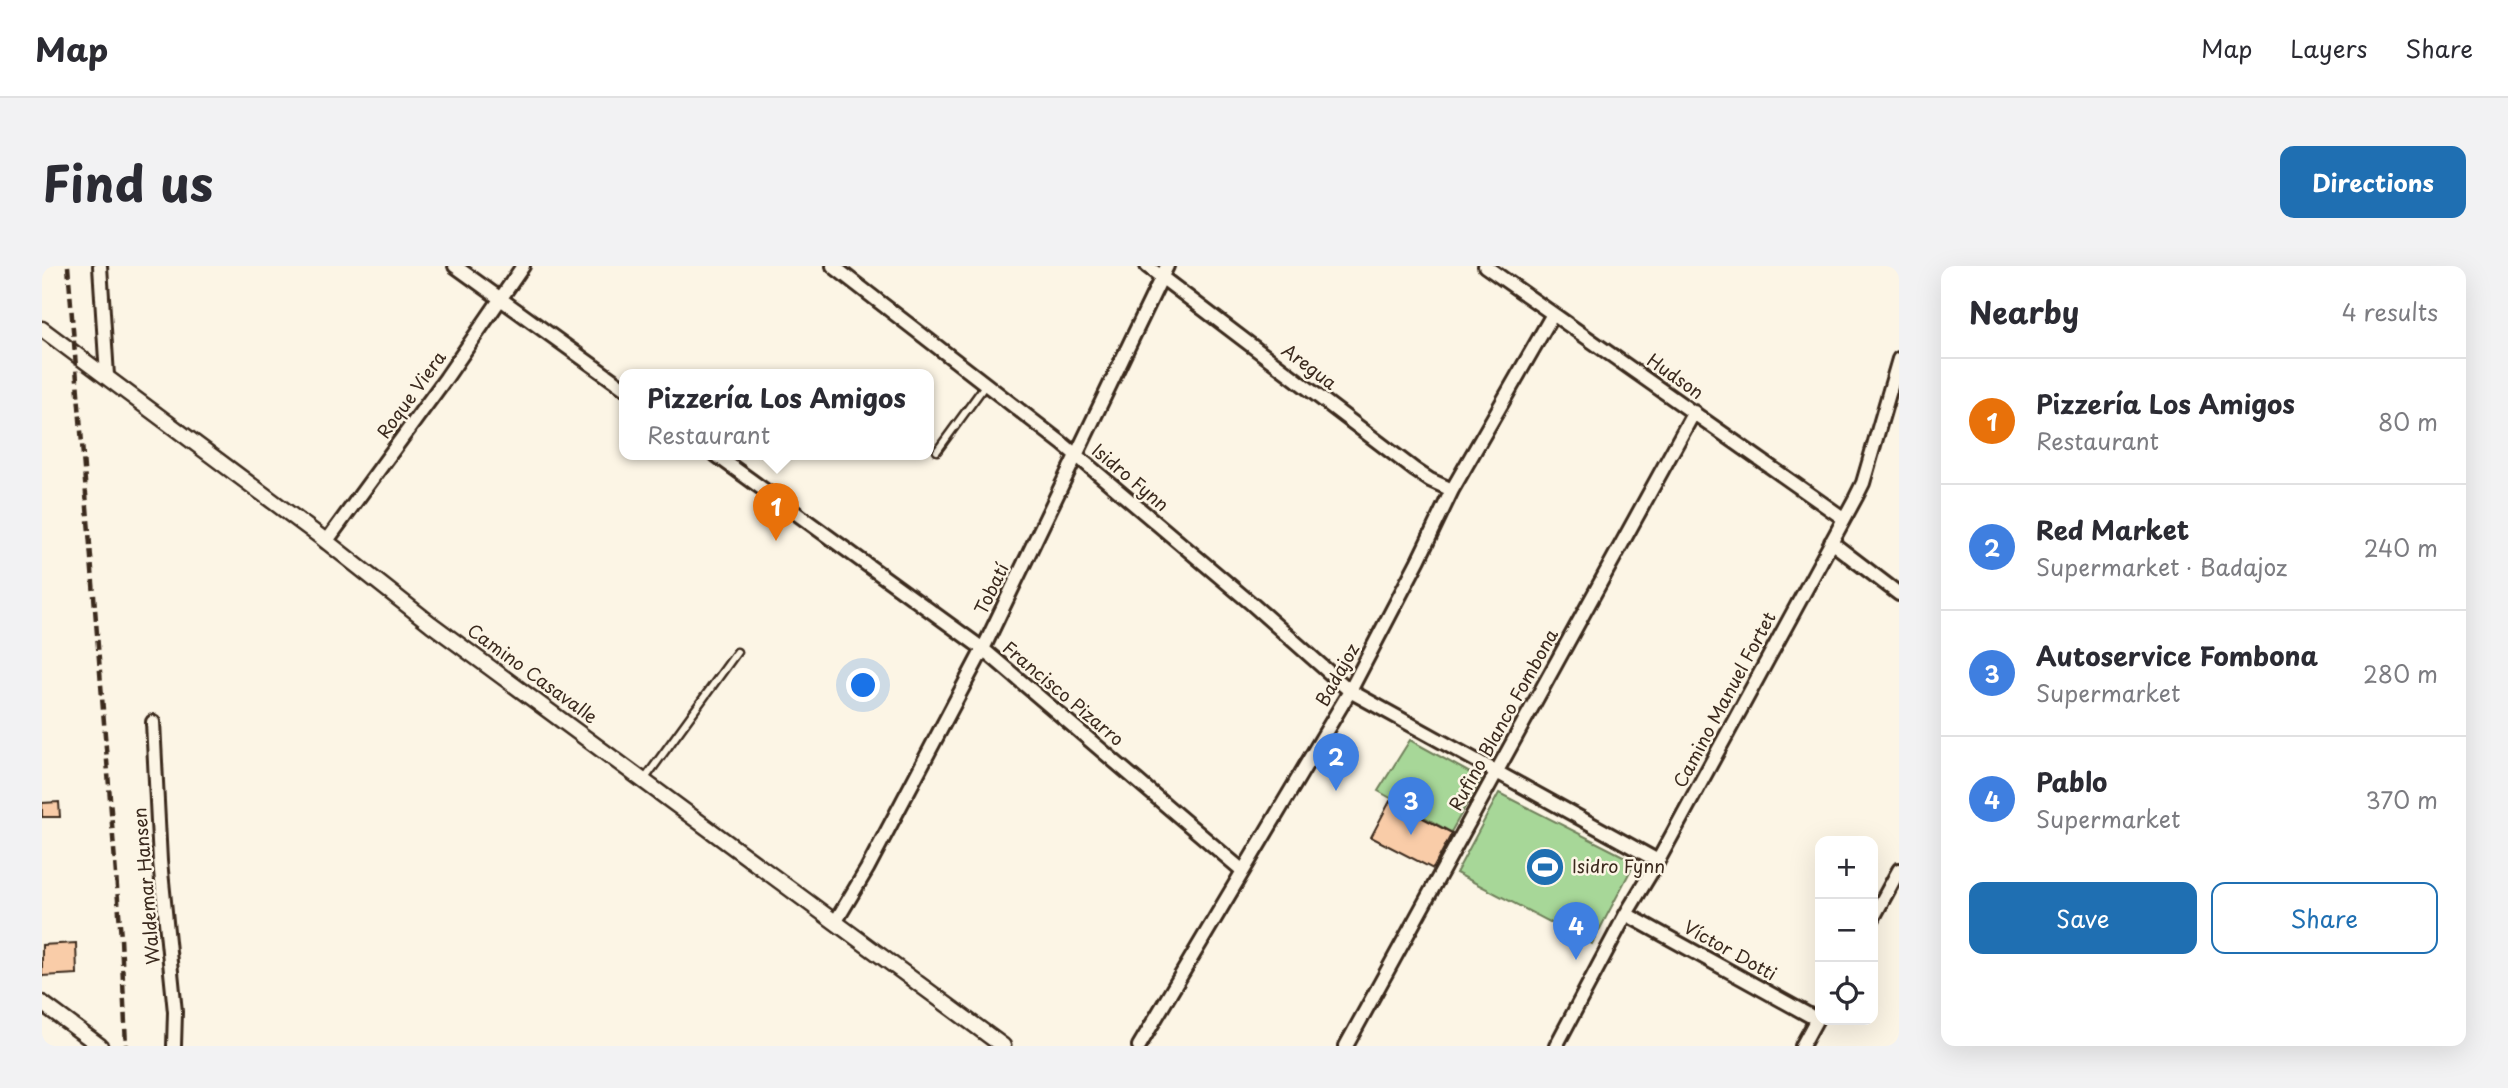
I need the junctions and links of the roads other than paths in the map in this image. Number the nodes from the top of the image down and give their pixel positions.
1 (100, 266) edge
2 (456, 266) edge
3 (523, 266) edge
4 (833, 266) edge
5 (1147, 266) edge
6 (1485, 266) edge
7 (1164, 271) edge
8 (500, 298) junction
9 (1553, 314) junction
10 (42, 329) edge
11 (1899, 359) edge
12 (107, 376) junction
13 (619, 384) edge
14 (986, 384) junction
15 (1695, 412) junction
16 (937, 451) dead end
17 (1077, 455) junction
18 (723, 460) edge
19 (1452, 490) junction
20 (1843, 518) junction
21 (326, 542) junction
22 (1831, 542) junction
23 (1899, 594) edge
24 (983, 649) junction
25 (737, 652) dead end
26 (1350, 691) junction
27 (153, 722) dead end
28 (1496, 773) junction
29 (644, 780) junction
30 (1658, 861) junction
31 (1899, 870) edge
32 (1243, 871) junction
33 (1878, 909) edge
34 (1626, 914) junction
35 (836, 920) junction
36 (42, 1003) edge
37 (1815, 1014) edge
38 (1815, 1022) edge
39 (100, 1046) edge
40 (174, 1046) edge
41 (1003, 1046) edge
42 (1139, 1046) edge
43 (1346, 1046) edge
44 (1556, 1046) edge
45 (1802, 1046) edge

1 - 12 street
2 - 8 street
3 - 8 street, Roque Viera
4 - 14 street, Isidro Fynn
5 - 7 street, Aregua
6 - 9 street, Hudson
7 - 17 street, Tobatí
7 - 19 street, Aregua
8 - 13 street
8 - 21 street, Roque Viera
9 - 15 street, Hudson
9 - 19 street, Badajoz
10 - 12 street, Camino Casavalle
11 - 20 street, Camino Manuel Fortet
12 - 21 street, Camino Casavalle
14 - 16 lane
14 - 17 street, Isidro Fynn
15 - 20 street, Hudson
15 - 28 street, Rufino Blanco Fombona
17 - 24 street, Tobatí
17 - 26 street, Isidro Fynn
18 - 24 street, Francisco Pizarro
19 - 26 street, Badajoz
20 - 22 street, Camino Manuel Fortet
21 - 29 street, Camino Casavalle
22 - 23 street
22 - 30 street, Camino Manuel Fortet
24 - 32 street, Francisco Pizarro
24 - 35 street, Tobatí
25 - 29 lane
26 - 28 street, Isidro Fynn
26 - 32 street, Badajoz
27 - 40 street, Waldemar Hansen
28 - 30 street, Isidro Fynn
28 - 43 street, Rufino Blanco Fombona
29 - 35 street, Camino Casavalle
30 - 34 street, Camino Manuel Fortet
31 - 33 street
32 - 42 street, Badajoz
34 - 37 street, Víctor Dotti
34 - 44 street, Camino Manuel Fortet
35 - 41 street, Camino Casavalle
36 - 39 street
38 - 45 street

